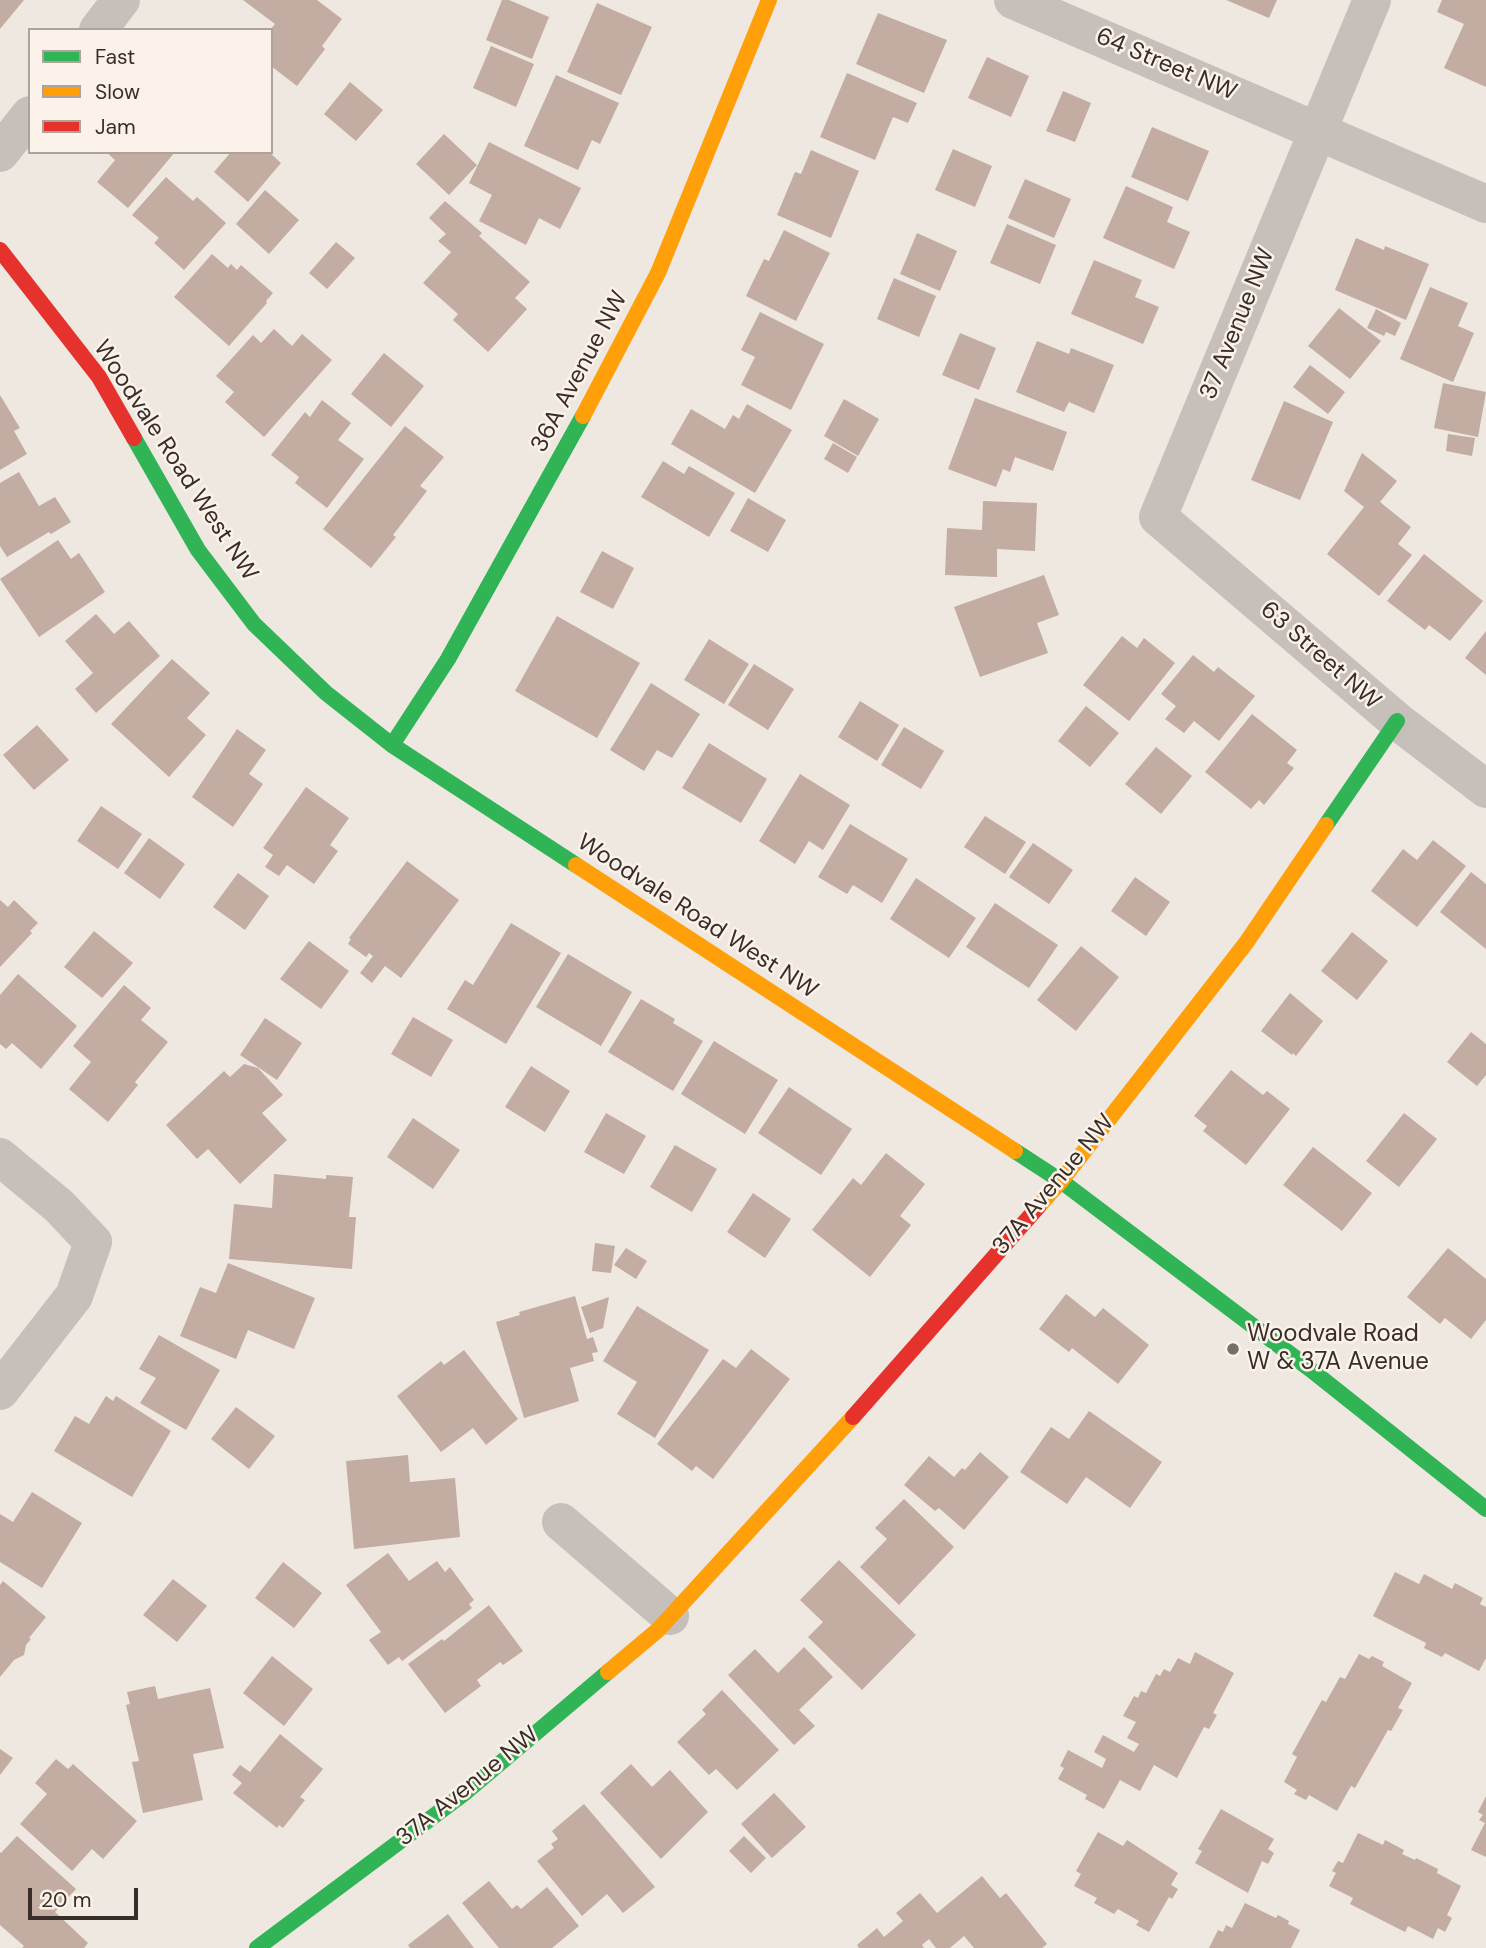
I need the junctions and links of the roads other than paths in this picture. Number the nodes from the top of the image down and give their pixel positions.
1 (121, 0) edge
2 (769, 0) edge
3 (1013, 0) edge
4 (1372, 0) edge
5 (100, 28) edge
6 (28, 118) edge
7 (1318, 130) junction
8 (0, 153) edge
9 (1486, 204) edge
10 (0, 250) edge
11 (1158, 517) joint
12 (1397, 721) junction
13 (392, 745) junction
14 (1486, 789) edge
15 (0, 1157) edge
16 (1061, 1181) junction
17 (0, 1391) edge
18 (1486, 1509) edge
19 (561, 1522) dead end
20 (670, 1616) junction
21 (257, 1948) edge

1 - 5 street
2 - 13 street, 36A Avenue NW
3 - 7 street, 64 Street NW
4 - 7 street, 37 Avenue NW
6 - 8 street
7 - 9 street
7 - 11 street, 37 Avenue NW
10 - 13 street, Woodvale Road West NW
11 - 12 street, 63 Street NW
12 - 14 street, 63 Street NW
12 - 16 street, 37A Avenue NW
13 - 16 street, Woodvale Road West NW
15 - 17 street
16 - 18 street, Woodvale Road West NW
16 - 20 street, 37A Avenue NW
19 - 20 street
20 - 21 street, 37A Avenue NW

